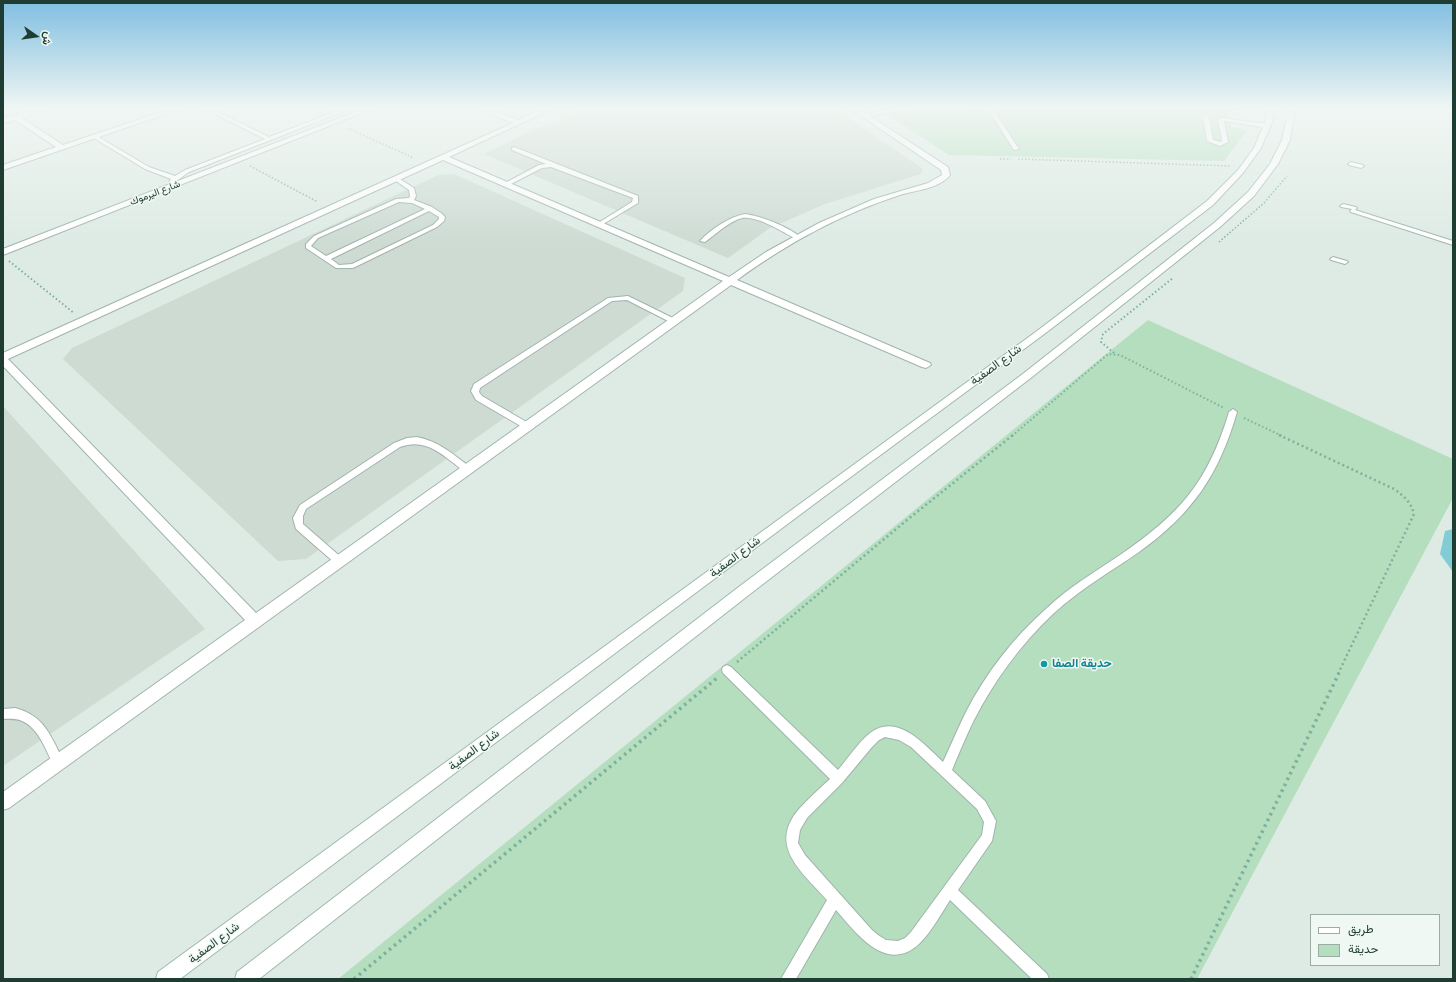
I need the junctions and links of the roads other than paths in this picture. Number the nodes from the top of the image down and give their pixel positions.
1 (48, 153) edge
2 (122, 153) edge
3 (234, 153) edge
4 (258, 153) edge
5 (451, 153) edge
6 (524, 153) edge
7 (920, 153) edge
8 (1264, 153) edge
9 (1269, 153) edge
10 (442, 157) junction
11 (552, 164) junction
12 (1350, 164) dead end
13 (1361, 166) dead end
14 (3, 168) edge
15 (175, 178) junction
16 (395, 178) junction
17 (507, 184) junction
18 (173, 186) junction
19 (411, 200) junction
20 (1343, 206) dead end
21 (429, 209) junction
22 (1354, 209) junction
23 (600, 224) junction
24 (797, 237) junction
25 (1453, 239) edge
26 (702, 241) dead end
27 (1453, 243) edge
28 (3, 252) edge
29 (326, 259) junction
30 (1333, 259) dead end
31 (1345, 262) dead end
32 (729, 281) junction
33 (675, 321) junction
34 (3, 357) edge
35 (3, 360) edge
36 (926, 366) dead end
37 (1233, 412) road end
38 (527, 426) junction
39 (467, 469) junction
40 (339, 561) junction
41 (255, 621) junction
42 (727, 670) dead end
43 (3, 714) edge
44 (58, 762) junction
45 (946, 771) junction
46 (838, 779) junction
47 (3, 802) edge
48 (949, 890) junction
49 (835, 900) junction
50 (165, 979) edge
51 (244, 979) edge
52 (788, 979) edge
53 (1042, 979) edge

1 - 14 street
2 - 15 lane
3 - 15 lane
4 - 18 street, شارع اليرموك
5 - 10 street
6 - 11 lane
7 - 24 street
8 - 50 street, شارع الصفية
9 - 51 street, شارع الصفية
10 - 16 street
10 - 17 street
11 - 17 lane
11 - 23 lane
12 - 13 lane
15 - 18 lane
16 - 19 lane
16 - 34 street
17 - 23 street
18 - 28 street, شارع اليرموك
19 - 21 lane
19 - 29 lane
20 - 22 lane
21 - 29 lane
21 - 29 lane
22 - 25 lane
22 - 27 lane
23 - 32 street
24 - 26 lane
24 - 32 street
30 - 31 lane
32 - 33 street
32 - 36 street
33 - 38 street
33 - 38 lane
35 - 41 street
37 - 45 lane
38 - 39 street
39 - 40 street
39 - 40 lane
40 - 41 street
41 - 44 street
42 - 46 lane
43 - 44 lane
44 - 47 street
45 - 46 lane
45 - 48 lane
46 - 49 lane
48 - 49 lane
48 - 53 lane
49 - 52 lane

